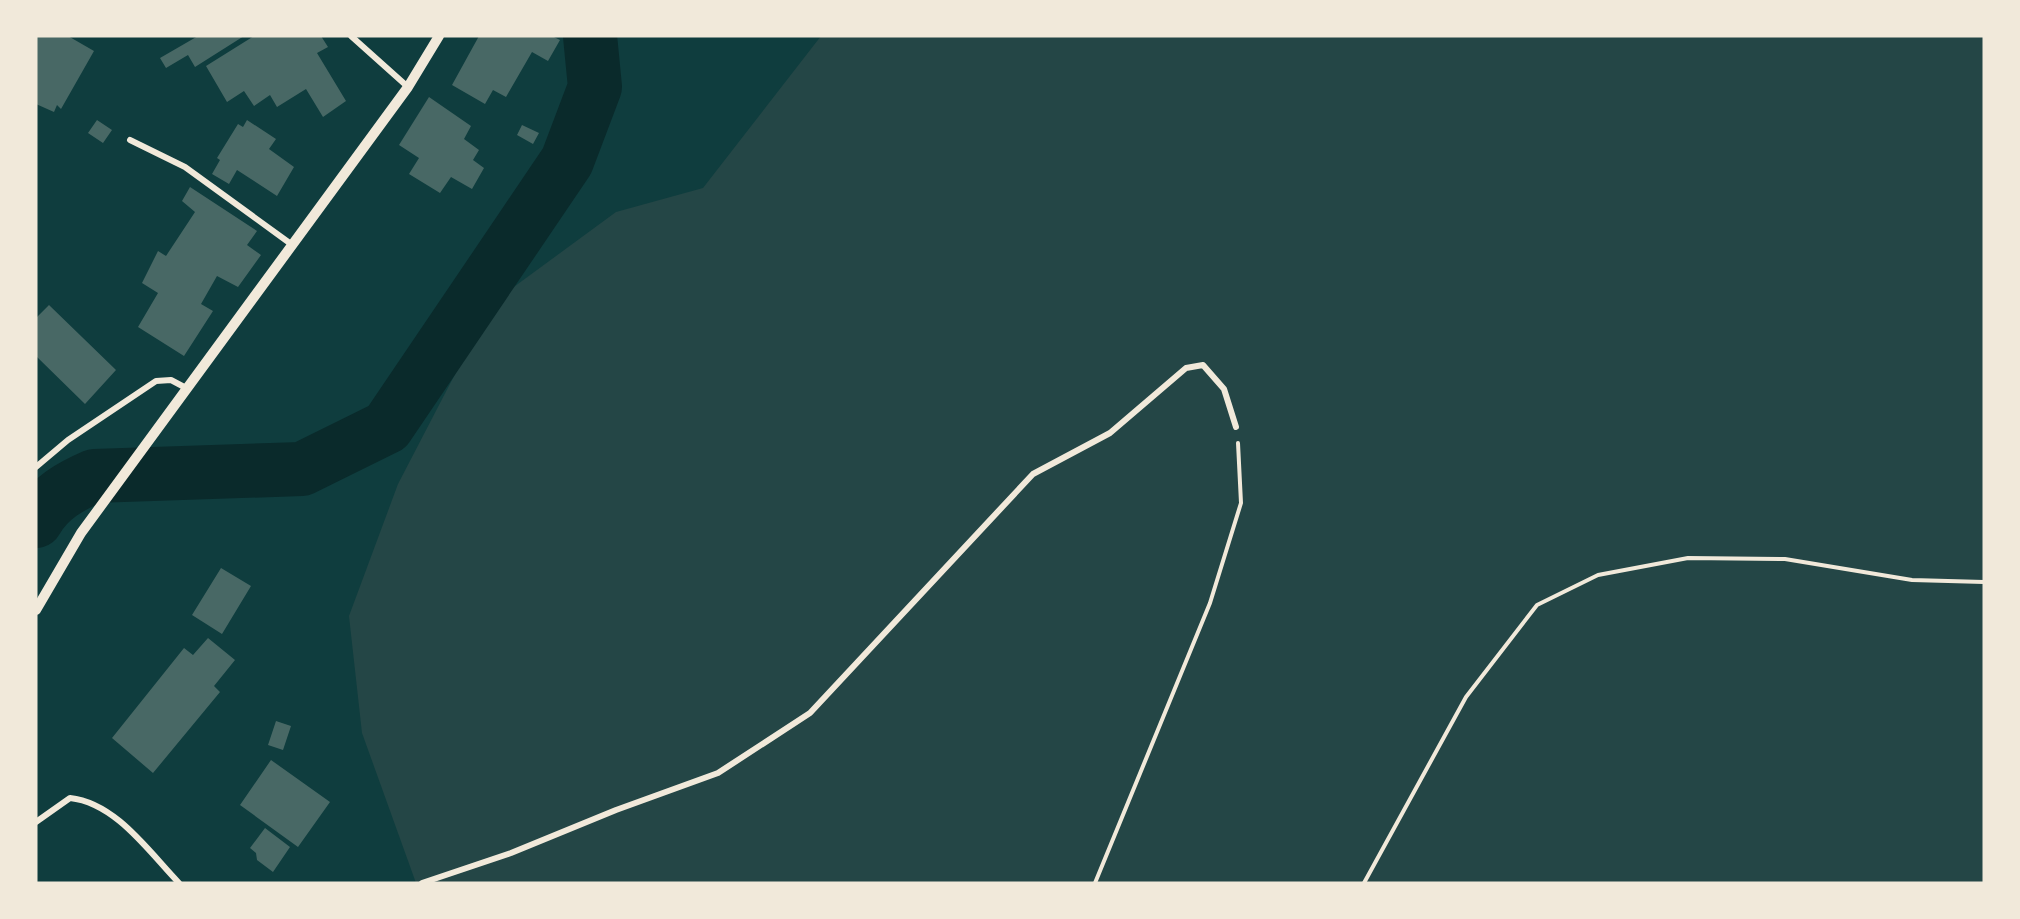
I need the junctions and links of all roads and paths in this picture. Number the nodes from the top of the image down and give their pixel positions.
1 (351, 36) edge
2 (439, 36) edge
3 (408, 87) junction
4 (130, 140) dead end
5 (291, 244) junction
6 (189, 389) junction
7 (1236, 427) joint
8 (36, 467) edge
9 (1984, 582) edge
10 (36, 610) edge
11 (36, 822) edge
12 (179, 883) edge
13 (422, 883) edge
14 (1095, 883) edge
15 (1364, 883) edge

1 - 3 street
2 - 3 street
3 - 5 street
4 - 5 street
5 - 6 street
6 - 8 street
6 - 10 street
7 - 13 street
7 - 14 path
9 - 15 path
11 - 12 street

